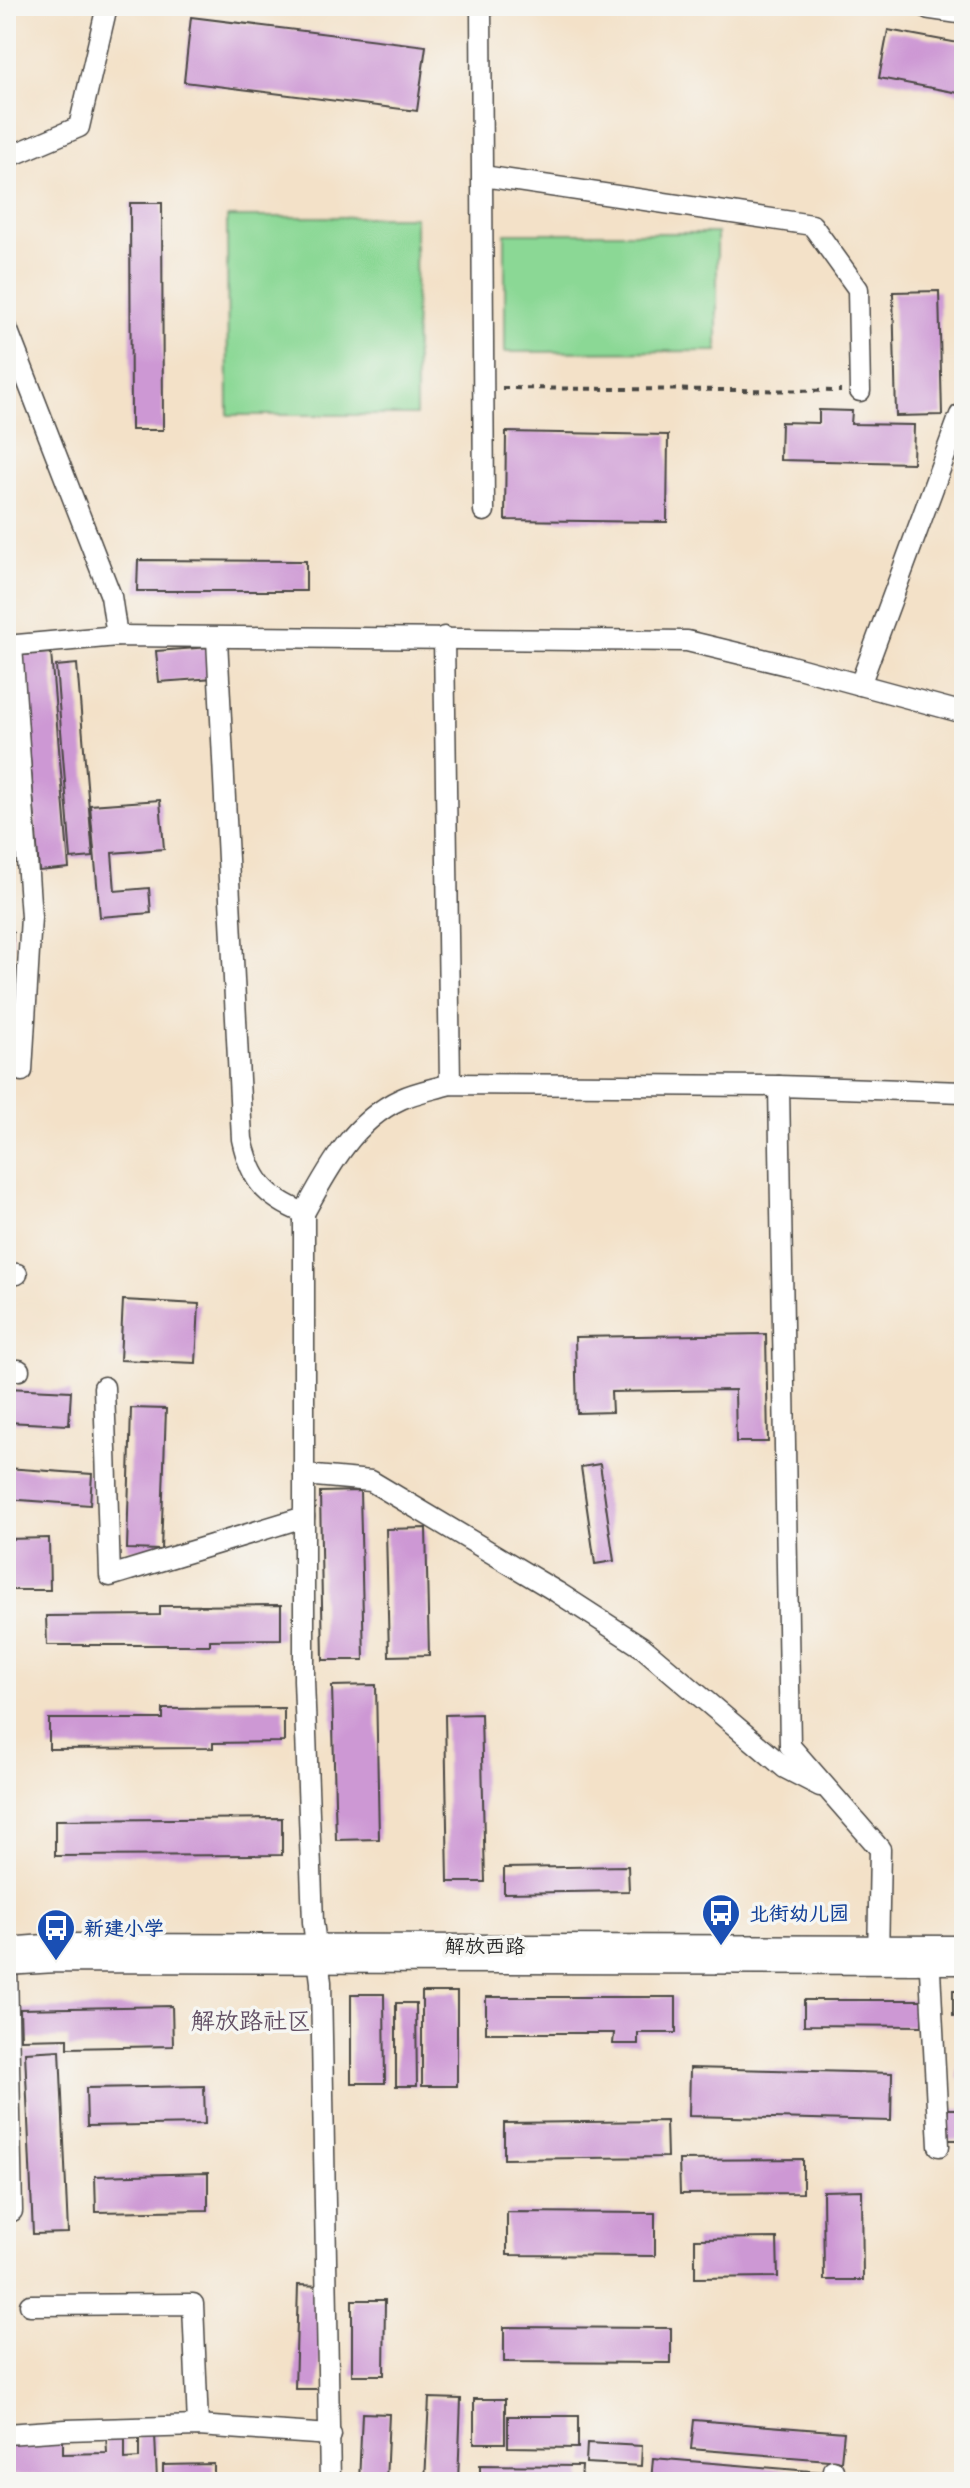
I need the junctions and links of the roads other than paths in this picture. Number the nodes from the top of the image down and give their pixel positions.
1 (107, 6) edge
2 (481, 6) edge
3 (930, 6) edge
4 (964, 11) edge
5 (6, 158) edge
6 (483, 176) junction
7 (6, 326) edge
8 (860, 391) road end
9 (960, 415) dead end
10 (484, 511) dead end
11 (117, 636) junction
12 (444, 637) junction
13 (217, 639) junction
14 (9, 646) edge
15 (860, 685) junction
16 (964, 713) edge
17 (22, 1071) dead end
18 (450, 1084) junction
19 (779, 1086) junction
20 (964, 1092) edge
21 (304, 1213) junction
22 (104, 1387) dead end
23 (304, 1475) junction
24 (304, 1517) junction
25 (832, 1793) junction
26 (964, 1946) edge
27 (6, 1948) edge
28 (318, 1954) junction
29 (878, 1955) junction
30 (929, 1956) junction
31 (964, 1964) edge
32 (6, 1965) edge
33 (939, 2146) dead end
34 (9, 2188) edge
35 (12, 2211) dead end
36 (30, 2305) dead end
37 (198, 2426) junction
38 (6, 2434) edge
39 (331, 2435) junction
40 (330, 2482) edge

1 - 5 street
2 - 6 street
3 - 4 main road
6 - 8 street
6 - 10 street
7 - 11 street
9 - 15 street
11 - 13 street
11 - 14 street
12 - 13 street
12 - 15 street
12 - 18 street
13 - 21 street
14 - 17 street
15 - 16 street
18 - 19 street
18 - 21 street
19 - 20 street
19 - 25 street
21 - 23 street
22 - 24 street
23 - 24 street
23 - 25 street
24 - 28 street
25 - 29 street
26 - 30 street, 解放西路
27 - 28 street, 解放西路
28 - 29 street, 解放西路
28 - 32 street, 解放西路
28 - 39 street
29 - 30 street, 解放西路
30 - 31 street, 解放西路
30 - 33 street
32 - 34 street
34 - 35 street
36 - 37 street
37 - 38 street
37 - 39 street
39 - 40 street

